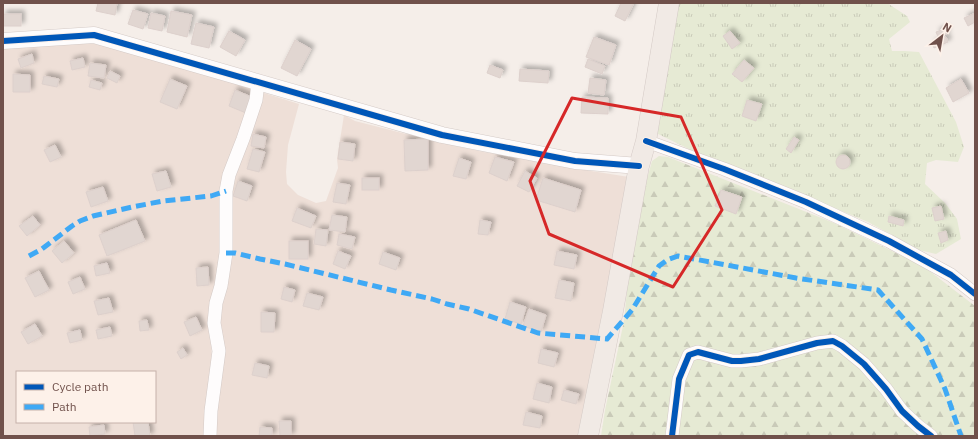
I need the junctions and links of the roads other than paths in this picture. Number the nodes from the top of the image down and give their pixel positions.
1 (670, 3) edge
2 (3, 41) edge
3 (258, 83) junction
4 (646, 141) junction
5 (639, 166) junction
6 (975, 294) edge
7 (210, 436) edge
8 (588, 436) edge
9 (672, 436) edge
10 (930, 436) edge

1 - 4 main road
2 - 3 street
3 - 5 street
3 - 7 street
4 - 5 main road
4 - 6 street
5 - 8 main road
9 - 10 street

